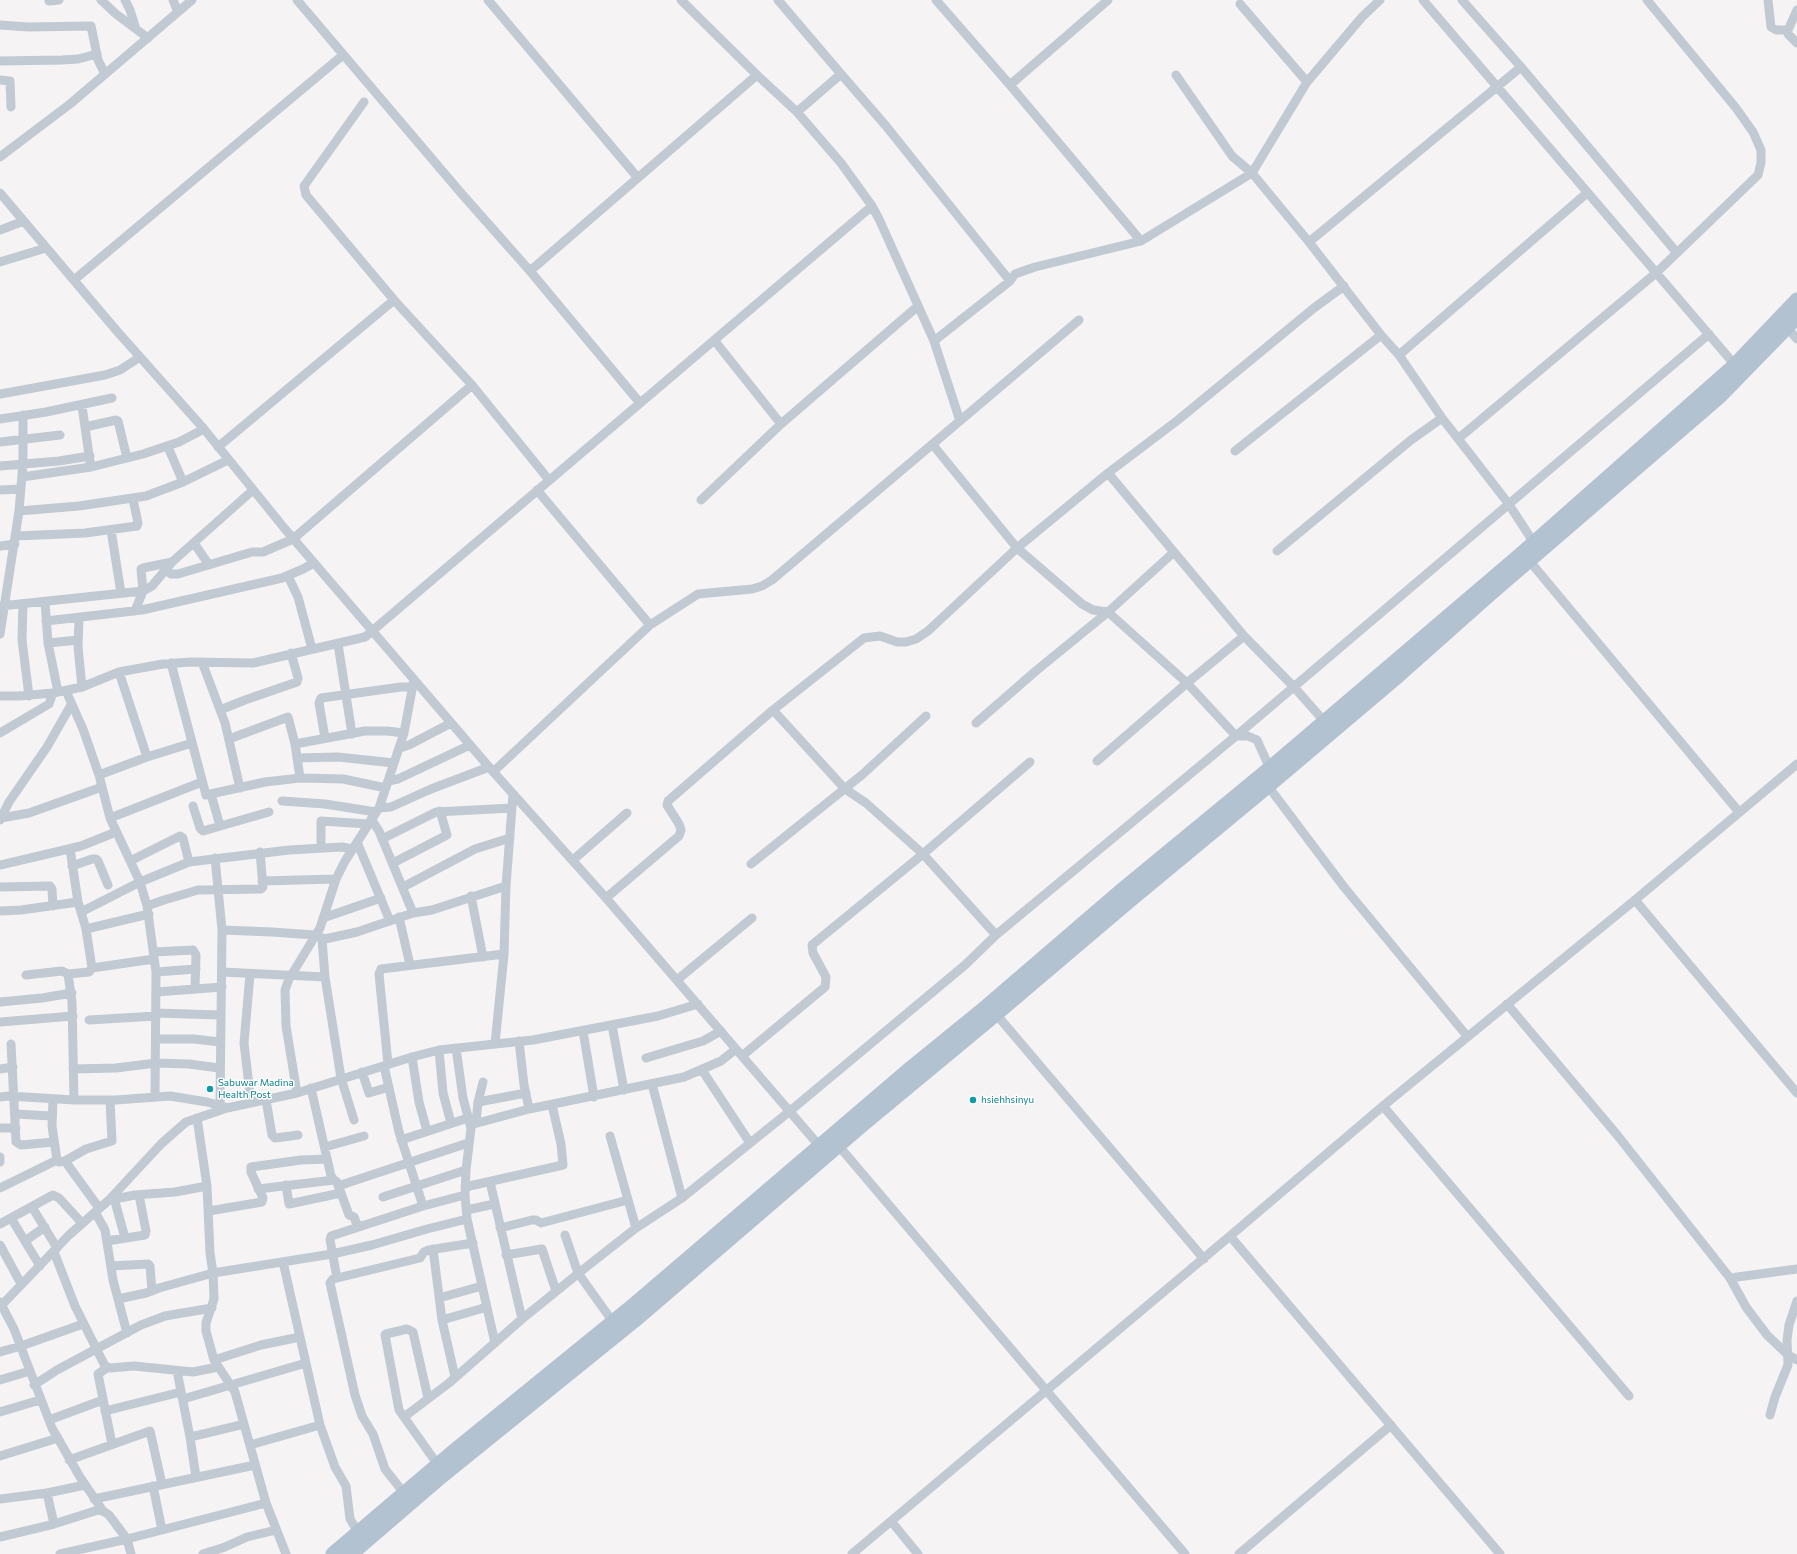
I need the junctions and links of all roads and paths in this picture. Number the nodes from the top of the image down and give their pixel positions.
1 (59, 0) edge
2 (101, 0) edge
3 (125, 0) edge
4 (173, 0) edge
5 (192, 0) edge
6 (297, 0) edge
7 (488, 0) edge
8 (681, 0) edge
9 (778, 0) edge
10 (936, 0) edge
11 (1108, 0) edge
12 (1380, 0) edge
13 (1423, 0) edge
14 (1462, 0) edge
15 (1647, 0) edge
16 (1768, 0) edge
17 (48, 1) edge
18 (1240, 4) dead end
19 (1797, 10) edge
20 (178, 12) junction
21 (0, 24) edge
22 (136, 29) junction
23 (1788, 30) junction
24 (148, 38) junction
25 (1797, 43) edge
26 (97, 54) junction
27 (342, 55) junction
28 (0, 61) edge
29 (1521, 67) junction
30 (105, 74) junction
31 (841, 74) junction
32 (756, 75) junction
33 (1176, 75) dead end
34 (0, 80) edge
35 (1307, 82) junction
36 (1010, 85) junction
37 (1496, 86) junction
38 (364, 102) dead end
39 (12, 107) dead end
40 (797, 112) junction
41 (0, 157) edge
42 (1252, 173) junction
43 (638, 178) junction
44 (0, 193) edge
45 (1587, 193) junction
46 (872, 206) junction
47 (24, 222) junction
48 (0, 230) edge
49 (1141, 241) junction
50 (1309, 242) junction
51 (46, 248) junction
52 (1677, 253) junction
53 (0, 262) edge
54 (530, 271) junction
55 (1656, 273) junction
56 (74, 280) junction
57 (1010, 281) junction
58 (1344, 286) junction
59 (394, 300) junction
60 (1797, 300) edge
61 (918, 306) junction
62 (1079, 320) dead end
63 (1790, 326) edge
64 (1709, 334) junction
65 (1381, 335) junction
66 (714, 340) junction
67 (934, 341) junction
68 (1399, 355) junction
69 (140, 357) junction
70 (1735, 364) junction
71 (472, 385) junction
72 (0, 394) edge
73 (112, 398) dead end
74 (640, 403) junction
75 (82, 406) junction
76 (23, 416) junction
77 (1442, 418) junction
78 (0, 419) edge
79 (960, 420) junction
80 (781, 424) junction
81 (85, 427) junction
82 (204, 429) junction
83 (60, 435) dead end
84 (1459, 438) junction
85 (23, 439) junction
86 (0, 442) edge
87 (933, 445) junction
88 (168, 447) junction
89 (218, 447) junction
90 (1235, 450) dead end
91 (90, 456) junction
92 (127, 458) junction
93 (228, 460) junction
94 (23, 463) junction
95 (0, 466) edge
96 (91, 467) junction
97 (1108, 473) junction
98 (22, 477) junction
99 (549, 480) junction
100 (183, 482) junction
101 (21, 489) junction
102 (0, 490) edge
103 (253, 490) junction
104 (537, 490) junction
105 (133, 499) junction
106 (701, 500) dead end
107 (1508, 503) junction
108 (19, 511) junction
109 (112, 530) junction
110 (293, 539) junction
111 (15, 540) junction
112 (194, 543) junction
113 (1534, 543) junction
114 (0, 546) edge
115 (1017, 548) junction
116 (1278, 551) dead end
117 (1174, 552) junction
118 (1526, 557) junction
119 (172, 562) junction
120 (314, 563) junction
121 (209, 565) junction
122 (165, 569) junction
123 (5, 574) edge
124 (288, 576) junction
125 (143, 591) junction
126 (121, 593) junction
127 (45, 602) junction
128 (23, 604) junction
129 (2, 606) edge
130 (135, 611) junction
131 (1108, 612) junction
132 (79, 618) junction
133 (46, 621) junction
134 (650, 626) junction
135 (373, 631) junction
136 (0, 633) edge
137 (1244, 636) junction
138 (78, 640) junction
139 (48, 643) junction
140 (338, 644) junction
141 (312, 649) junction
142 (291, 653) junction
143 (202, 662) junction
144 (171, 663) junction
145 (119, 672) junction
146 (413, 683) junction
147 (1187, 683) junction
148 (82, 687) junction
149 (1294, 687) junction
150 (59, 692) junction
151 (346, 695) junction
152 (0, 696) edge
153 (29, 696) junction
154 (71, 705) junction
155 (220, 710) junction
156 (773, 710) junction
157 (926, 716) dead end
158 (1324, 721) junction
159 (451, 722) junction
160 (976, 724) dead end
161 (0, 733) edge
162 (404, 733) junction
163 (352, 734) junction
164 (1236, 736) junction
165 (325, 738) junction
166 (229, 739) junction
167 (192, 743) junction
168 (295, 744) junction
169 (470, 745) junction
170 (400, 748) junction
171 (147, 757) junction
172 (297, 758) junction
173 (1097, 761) dead end
174 (1030, 762) dead end
175 (394, 763) junction
176 (1797, 764) edge
177 (491, 769) junction
178 (99, 775) junction
179 (300, 778) junction
180 (1271, 778) junction
181 (202, 782) junction
182 (387, 784) junction
183 (102, 787) junction
184 (240, 788) junction
185 (845, 788) junction
186 (211, 794) junction
187 (513, 794) junction
188 (282, 802) dead end
189 (193, 806) dead end
190 (512, 808) junction
191 (440, 811) junction
192 (269, 812) dead end
193 (627, 812) dead end
194 (1739, 812) junction
195 (374, 816) junction
196 (110, 818) junction
197 (0, 819) edge
198 (220, 826) junction
199 (116, 832) junction
200 (510, 838) junction
201 (382, 839) junction
202 (355, 845) junction
203 (321, 848) junction
204 (70, 849) junction
205 (260, 852) junction
206 (923, 854) junction
207 (215, 858) junction
208 (573, 860) junction
209 (130, 861) junction
210 (189, 862) junction
211 (393, 863) junction
212 (751, 864) dead end
213 (0, 865) edge
214 (72, 866) junction
215 (262, 880) junction
216 (336, 880) junction
217 (140, 882) junction
218 (108, 885) dead end
219 (506, 886) junction
220 (0, 887) edge
221 (403, 887) junction
222 (218, 890) junction
223 (471, 896) junction
224 (380, 898) junction
225 (606, 898) junction
226 (1635, 900) junction
227 (78, 902) junction
228 (53, 906) junction
229 (148, 910) junction
230 (0, 911) edge
231 (81, 912) junction
232 (413, 913) junction
233 (399, 917) junction
234 (324, 918) junction
235 (752, 918) dead end
236 (390, 921) junction
237 (86, 930) junction
238 (222, 930) junction
239 (996, 935) junction
240 (319, 937) junction
241 (504, 954) junction
242 (154, 955) junction
243 (483, 957) junction
244 (410, 965) junction
245 (92, 968) junction
246 (196, 969) junction
247 (156, 972) junction
248 (222, 972) junction
249 (68, 974) junction
250 (250, 974) junction
251 (26, 975) dead end
252 (291, 976) junction
253 (326, 977) junction
254 (677, 980) junction
255 (222, 987) junction
256 (195, 989) junction
257 (156, 992) junction
258 (72, 993) junction
259 (0, 1002) edge
260 (698, 1004) junction
261 (1507, 1004) junction
262 (156, 1014) junction
263 (996, 1014) junction
264 (220, 1015) junction
265 (73, 1016) junction
266 (89, 1020) dead end
267 (0, 1022) edge
268 (612, 1025) junction
269 (583, 1031) junction
270 (721, 1031) junction
271 (1467, 1036) junction
272 (156, 1039) junction
273 (519, 1041) junction
274 (220, 1042) junction
275 (11, 1044) dead end
276 (495, 1044) junction
277 (456, 1048) junction
278 (439, 1050) junction
279 (739, 1053) junction
280 (412, 1057) junction
281 (646, 1058) dead end
282 (156, 1063) junction
283 (386, 1065) junction
284 (13, 1067) junction
285 (219, 1068) junction
286 (0, 1069) edge
287 (73, 1069) junction
288 (702, 1070) junction
289 (362, 1072) junction
290 (341, 1078) junction
291 (483, 1082) dead end
292 (652, 1084) junction
293 (389, 1087) junction
294 (311, 1088) junction
295 (624, 1090) junction
296 (297, 1093) junction
297 (526, 1093) junction
298 (1797, 1093) edge
299 (15, 1096) junction
300 (0, 1097) edge
301 (155, 1097) junction
302 (594, 1097) junction
303 (53, 1099) junction
304 (74, 1100) junction
305 (110, 1100) junction
306 (266, 1100) junction
307 (478, 1102) junction
308 (251, 1103) junction
309 (552, 1104) junction
310 (223, 1106) junction
311 (1383, 1106) junction
312 (529, 1109) junction
313 (790, 1112) junction
314 (16, 1114) junction
315 (52, 1116) junction
316 (197, 1118) junction
317 (354, 1120) dead end
318 (472, 1122) junction
319 (451, 1123) junction
320 (0, 1128) edge
321 (16, 1128) junction
322 (427, 1131) junction
323 (298, 1135) dead end
324 (364, 1136) dead end
325 (610, 1136) dead end
326 (401, 1140) junction
327 (54, 1142) junction
328 (468, 1143) junction
329 (750, 1143) junction
330 (838, 1145) junction
331 (325, 1148) junction
332 (823, 1150) junction
333 (0, 1157) edge
334 (327, 1158) junction
335 (61, 1161) junction
336 (0, 1162) edge
337 (408, 1163) junction
338 (466, 1170) junction
339 (490, 1182) junction
340 (286, 1185) junction
341 (416, 1185) junction
342 (207, 1186) junction
343 (338, 1186) junction
344 (0, 1188) edge
345 (258, 1189) junction
346 (465, 1191) junction
347 (139, 1195) junction
348 (384, 1197) dead end
349 (682, 1198) junction
350 (112, 1199) junction
351 (628, 1200) junction
352 (494, 1204) junction
353 (423, 1206) junction
354 (32, 1207) junction
355 (97, 1210) junction
356 (210, 1211) junction
357 (467, 1215) junction
358 (12, 1218) junction
359 (82, 1223) junction
360 (0, 1224) edge
361 (44, 1227) junction
362 (358, 1227) junction
363 (500, 1228) junction
364 (636, 1228) junction
365 (565, 1235) dead end
366 (1230, 1236) junction
367 (124, 1238) junction
368 (25, 1241) junction
369 (107, 1241) junction
370 (473, 1242) junction
371 (0, 1245) edge
372 (433, 1249) junction
373 (55, 1250) junction
374 (332, 1254) junction
375 (506, 1255) junction
376 (1204, 1259) junction
377 (283, 1262) junction
378 (40, 1266) junction
379 (111, 1266) junction
380 (1797, 1269) edge
381 (213, 1274) junction
382 (578, 1274) junction
383 (337, 1278) junction
384 (1730, 1278) junction
385 (19, 1280) dead end
386 (482, 1286) junction
387 (152, 1291) junction
388 (556, 1292) junction
389 (439, 1298) junction
390 (118, 1299) junction
391 (1797, 1301) edge
392 (1, 1305) edge
393 (487, 1307) junction
394 (212, 1308) junction
395 (522, 1319) junction
396 (442, 1320) junction
397 (613, 1322) junction
398 (83, 1324) junction
399 (127, 1333) junction
400 (300, 1337) junction
401 (495, 1343) junction
402 (21, 1346) junction
403 (97, 1349) junction
404 (0, 1352) edge
405 (1788, 1355) junction
406 (1797, 1360) edge
407 (306, 1363) junction
408 (216, 1364) junction
409 (108, 1367) junction
410 (30, 1370) junction
411 (177, 1371) junction
412 (455, 1378) junction
413 (0, 1380) edge
414 (34, 1385) junction
415 (231, 1385) junction
416 (1046, 1390) junction
417 (182, 1396) junction
418 (1629, 1396) dead end
419 (428, 1398) junction
420 (40, 1400) junction
421 (103, 1400) junction
422 (105, 1411) junction
423 (0, 1412) edge
424 (1770, 1415) dead end
425 (404, 1417) junction
426 (49, 1420) junction
427 (244, 1424) junction
428 (320, 1425) junction
429 (1391, 1425) junction
430 (190, 1437) junction
431 (58, 1438) junction
432 (112, 1444) junction
433 (250, 1445) junction
434 (0, 1456) edge
435 (69, 1460) junction
436 (255, 1465) junction
437 (438, 1465) junction
438 (196, 1477) junction
439 (85, 1485) junction
440 (157, 1485) junction
441 (47, 1493) junction
442 (404, 1493) junction
443 (0, 1499) edge
444 (94, 1499) junction
445 (266, 1502) junction
446 (102, 1511) junction
447 (891, 1521) junction
448 (54, 1524) junction
449 (162, 1530) junction
450 (276, 1530) junction
451 (358, 1532) junction
452 (0, 1537) edge
453 (126, 1539) junction
454 (60, 1554) edge
455 (131, 1554) edge
456 (203, 1554) edge
457 (286, 1554) edge
458 (332, 1554) edge
459 (351, 1554) edge
460 (852, 1554) edge
461 (918, 1554) edge
462 (1185, 1554) edge
463 (1239, 1554) edge
464 (1500, 1554) edge

1 - 17 street
2 - 22 street
3 - 22 street
4 - 20 street
5 - 20 street
6 - 27 street
7 - 43 street
8 - 32 street
9 - 31 street
10 - 36 street
11 - 36 street
12 - 35 street
13 - 37 street
14 - 29 street
15 - 52 street
16 - 23 street
18 - 35 street
19 - 23 street
20 - 24 street
21 - 26 street
22 - 24 street
23 - 25 street
24 - 30 street
26 - 28 street
26 - 30 street
27 - 54 street
27 - 56 street
29 - 37 street
29 - 52 street
30 - 41 street
31 - 40 street
31 - 57 street
32 - 40 street
32 - 43 street
33 - 42 street
34 - 39 street
35 - 42 street
36 - 49 street
37 - 45 street
37 - 50 street
38 - 59 street
40 - 46 street
42 - 49 street
42 - 50 street
43 - 54 street
44 - 47 street
45 - 55 street
45 - 68 street
46 - 61 street
46 - 66 street
47 - 48 street
47 - 51 street
49 - 57 street
50 - 58 street
51 - 53 street
51 - 56 street
52 - 55 street
54 - 74 street
55 - 64 street
55 - 84 street
56 - 69 street
57 - 67 street
58 - 65 street
58 - 97 street
59 - 71 street
59 - 89 street
60 - 63 main road
61 - 67 street
61 - 80 street
62 - 79 street
63 - 70 main road
63 - 118 main road
64 - 70 street
64 - 107 street
65 - 68 street
65 - 90 street
66 - 74 street
66 - 80 street
67 - 79 street
68 - 77 street
69 - 72 street
69 - 82 street
70 - 113 main road
71 - 99 street
71 - 110 street
73 - 75 street
74 - 99 street
75 - 76 street
75 - 81 street
76 - 78 street
76 - 85 street
77 - 84 street
77 - 116 street
79 - 87 street
80 - 106 street
81 - 91 street
81 - 92 street
82 - 88 street
82 - 89 street
83 - 85 street
84 - 107 street
85 - 86 street
85 - 94 street
87 - 115 street
87 - 134 street
88 - 92 street
88 - 100 street
89 - 93 street
91 - 94 street
91 - 96 street
92 - 96 street
93 - 100 street
93 - 103 street
94 - 95 street
94 - 98 street
96 - 98 street
97 - 115 street
97 - 117 street
98 - 101 street
99 - 104 street
100 - 105 street
101 - 102 street
101 - 108 street
103 - 110 street
103 - 112 street
104 - 134 street
104 - 135 street
105 - 108 street
105 - 109 street
107 - 113 street
107 - 149 street
108 - 111 street
109 - 111 street
109 - 126 street
110 - 120 street
110 - 121 street
111 - 114 street
111 - 123 street
112 - 119 street
112 - 121 street
113 - 118 main road
115 - 131 street
115 - 156 street
117 - 131 street
117 - 137 street
118 - 158 main road
118 - 180 main road
118 - 194 street
119 - 122 street
119 - 125 street
120 - 124 street
120 - 135 street
121 - 122 street
122 - 125 street
123 - 129 street
124 - 130 street
124 - 141 street
125 - 126 street
125 - 130 street
126 - 127 street
127 - 128 street
127 - 133 street
128 - 129 street
128 - 153 street
129 - 136 street
130 - 132 street
131 - 147 street
131 - 160 street
132 - 133 street
132 - 138 street
133 - 139 street
134 - 177 street
135 - 140 street
135 - 146 street
137 - 147 street
137 - 149 street
138 - 139 street
138 - 148 street
139 - 150 street
140 - 141 street
140 - 151 street
141 - 142 street
142 - 143 street
142 - 155 street
143 - 144 street
143 - 155 street
144 - 145 street
144 - 167 street
145 - 148 street
145 - 171 street
146 - 151 street
146 - 159 street
146 - 162 street
147 - 164 street
147 - 173 street
148 - 150 street
149 - 158 street
149 - 164 street
150 - 153 street
150 - 154 street
150 - 161 street
151 - 163 street
151 - 165 street
152 - 153 street
154 - 178 street
154 - 197 street
155 - 166 street
156 - 185 street
156 - 225 street
157 - 185 street
158 - 180 main road
159 - 169 street
159 - 170 street
162 - 163 street
162 - 170 street
163 - 165 street
164 - 180 street
164 - 239 street
165 - 168 street
166 - 168 street
166 - 184 street
167 - 171 street
167 - 181 street
168 - 172 street
169 - 177 street
169 - 182 street
170 - 175 street
171 - 178 street
172 - 175 street
172 - 179 street
174 - 206 street
175 - 182 street
176 - 194 street
177 - 187 street
177 - 195 street
178 - 183 street
179 - 182 street
179 - 184 street
180 - 263 main road
180 - 271 street
180 - 332 main road
181 - 186 street
181 - 196 street
182 - 195 street
183 - 196 street
183 - 197 street
184 - 186 street
185 - 206 street
185 - 212 street
186 - 198 street
187 - 190 street
187 - 208 street
188 - 195 street
189 - 198 street
190 - 191 street
190 - 200 street
191 - 201 street
191 - 211 street
192 - 198 street
193 - 208 street
194 - 226 street
195 - 201 street
195 - 202 street
195 - 203 street
196 - 199 street
199 - 204 street
199 - 209 street
200 - 219 street
200 - 221 street
201 - 211 street
202 - 203 street
202 - 216 street
202 - 224 street
203 - 205 street
204 - 213 street
204 - 214 street
205 - 207 street
205 - 215 street
206 - 239 street
206 - 279 street
207 - 210 street
207 - 222 street
208 - 225 street
209 - 210 street
209 - 217 street
210 - 217 street
211 - 221 street
214 - 218 street
214 - 227 street
215 - 216 street
215 - 222 street
216 - 234 street
217 - 229 street
217 - 231 street
219 - 223 street
219 - 241 street
220 - 228 street
221 - 232 street
222 - 229 street
222 - 238 street
223 - 232 street
223 - 243 street
224 - 234 street
224 - 236 street
225 - 254 street
226 - 261 street
226 - 298 street
227 - 228 street
227 - 231 street
228 - 230 street
229 - 237 street
229 - 242 street
231 - 237 street
232 - 233 street
233 - 236 street
233 - 244 street
234 - 240 street
235 - 254 street
236 - 240 street
237 - 245 street
238 - 240 street
238 - 248 street
239 - 313 street
240 - 252 street
240 - 253 street
241 - 243 street
241 - 276 street
242 - 245 street
242 - 246 street
242 - 247 street
243 - 244 street
244 - 283 street
245 - 249 street
246 - 247 street
246 - 256 street
247 - 257 street
248 - 250 street
248 - 255 street
249 - 251 street
249 - 258 street
250 - 252 street
250 - 308 street
252 - 253 street
252 - 296 street
253 - 290 street
254 - 260 street
255 - 256 street
255 - 264 street
256 - 257 street
257 - 262 street
258 - 259 street
258 - 265 street
260 - 268 street
260 - 270 street
261 - 271 street
261 - 384 street
262 - 264 street
262 - 266 street
262 - 272 street
263 - 330 main road
263 - 376 street
264 - 274 street
265 - 267 street
265 - 287 street
268 - 269 street
268 - 295 street
269 - 273 street
269 - 302 street
270 - 279 street
270 - 281 street
271 - 311 street
272 - 274 street
272 - 282 street
273 - 276 street
273 - 297 street
274 - 285 street
275 - 284 street
276 - 277 street
277 - 278 street
277 - 318 street
278 - 280 street
278 - 319 street
279 - 288 street
279 - 313 street
280 - 283 street
280 - 322 street
282 - 285 street
282 - 287 street
282 - 301 street
283 - 289 street
283 - 293 street
284 - 286 street
284 - 299 street
285 - 310 street
287 - 304 street
288 - 292 street
288 - 329 street
289 - 290 street
289 - 293 street
290 - 294 street
290 - 317 street
291 - 307 street
292 - 295 street
292 - 349 street
293 - 326 street
294 - 296 street
294 - 331 street
295 - 302 street
296 - 306 street
297 - 307 street
297 - 312 street
299 - 300 street
299 - 303 street
299 - 314 street
301 - 305 street
301 - 310 street
302 - 309 street
303 - 304 street
303 - 315 street
304 - 305 street
305 - 335 street
306 - 308 street
306 - 323 street
307 - 318 street
308 - 310 street
309 - 312 street
309 - 339 street
310 - 316 street
311 - 366 street
311 - 418 street
312 - 318 street
313 - 329 street
313 - 332 street
314 - 315 street
314 - 321 street
315 - 327 street
316 - 342 street
316 - 350 street
318 - 319 street
318 - 328 street
319 - 322 street
320 - 321 street
321 - 327 street
322 - 326 street
324 - 331 street
325 - 351 street
326 - 337 street
327 - 335 street
328 - 337 street
328 - 338 street
329 - 349 street
330 - 332 main road
330 - 416 street
331 - 334 street
332 - 397 main road
332 - 459 main road
333 - 336 street
334 - 343 street
334 - 345 street
335 - 344 street
335 - 355 street
337 - 341 street
337 - 343 street
338 - 341 street
338 - 346 street
339 - 346 street
339 - 352 street
340 - 343 street
340 - 343 street
340 - 345 street
341 - 348 street
341 - 353 street
342 - 347 street
342 - 356 street
343 - 362 street
345 - 356 street
346 - 353 street
346 - 357 street
347 - 350 street
347 - 367 street
349 - 364 street
350 - 355 street
350 - 367 street
351 - 363 street
351 - 364 street
352 - 357 street
352 - 363 street
353 - 362 street
354 - 358 street
354 - 359 street
354 - 361 street
355 - 359 street
355 - 369 street
356 - 381 street
357 - 370 street
357 - 374 street
358 - 360 street
358 - 368 street
359 - 373 street
361 - 368 street
361 - 373 street
362 - 374 street
363 - 375 street
364 - 382 street
365 - 382 street
366 - 376 street
366 - 429 street
367 - 369 street
368 - 378 street
369 - 379 street
370 - 372 street
370 - 386 street
371 - 385 street
372 - 383 street
372 - 389 street
373 - 378 street
373 - 398 street
374 - 377 street
374 - 383 street
375 - 388 street
375 - 395 street
376 - 416 street
377 - 381 street
377 - 400 street
378 - 392 street
379 - 387 street
379 - 390 street
380 - 384 street
381 - 387 street
381 - 394 street
382 - 388 street
382 - 397 street
383 - 442 street
384 - 405 street
386 - 389 street
386 - 393 street
387 - 390 street
388 - 395 street
389 - 396 street
390 - 399 street
391 - 405 street
392 - 402 street
393 - 396 street
393 - 401 street
394 - 399 street
394 - 408 street
395 - 401 street
396 - 412 street
397 - 437 main road
398 - 402 street
398 - 403 street
399 - 403 street
400 - 407 street
400 - 408 street
401 - 412 street
402 - 404 street
402 - 410 street
403 - 409 street
403 - 414 street
405 - 406 street
405 - 424 street
407 - 415 street
407 - 428 street
408 - 411 street
408 - 415 street
409 - 411 street
409 - 421 street
410 - 413 street
410 - 414 street
411 - 417 street
412 - 419 street
414 - 420 street
415 - 417 street
415 - 427 street
416 - 447 street
416 - 462 street
417 - 422 street
417 - 430 street
419 - 425 street
419 - 425 street
420 - 423 street
420 - 426 street
421 - 422 street
421 - 426 street
422 - 432 street
425 - 437 street
426 - 431 street
427 - 430 street
427 - 433 street
428 - 433 street
428 - 451 street
429 - 463 street
429 - 464 street
430 - 438 street
431 - 434 street
431 - 435 street
432 - 435 street
432 - 440 street
433 - 436 street
435 - 439 street
436 - 438 street
436 - 445 street
437 - 442 main road
438 - 440 street
439 - 441 street
439 - 444 street
440 - 444 street
440 - 449 street
441 - 443 street
441 - 448 street
442 - 451 main road
444 - 446 street
445 - 449 street
445 - 450 street
446 - 448 street
446 - 453 street
447 - 460 street
447 - 461 street
448 - 452 street
449 - 453 street
450 - 456 street
450 - 457 street
451 - 458 main road
453 - 454 street
453 - 455 street

